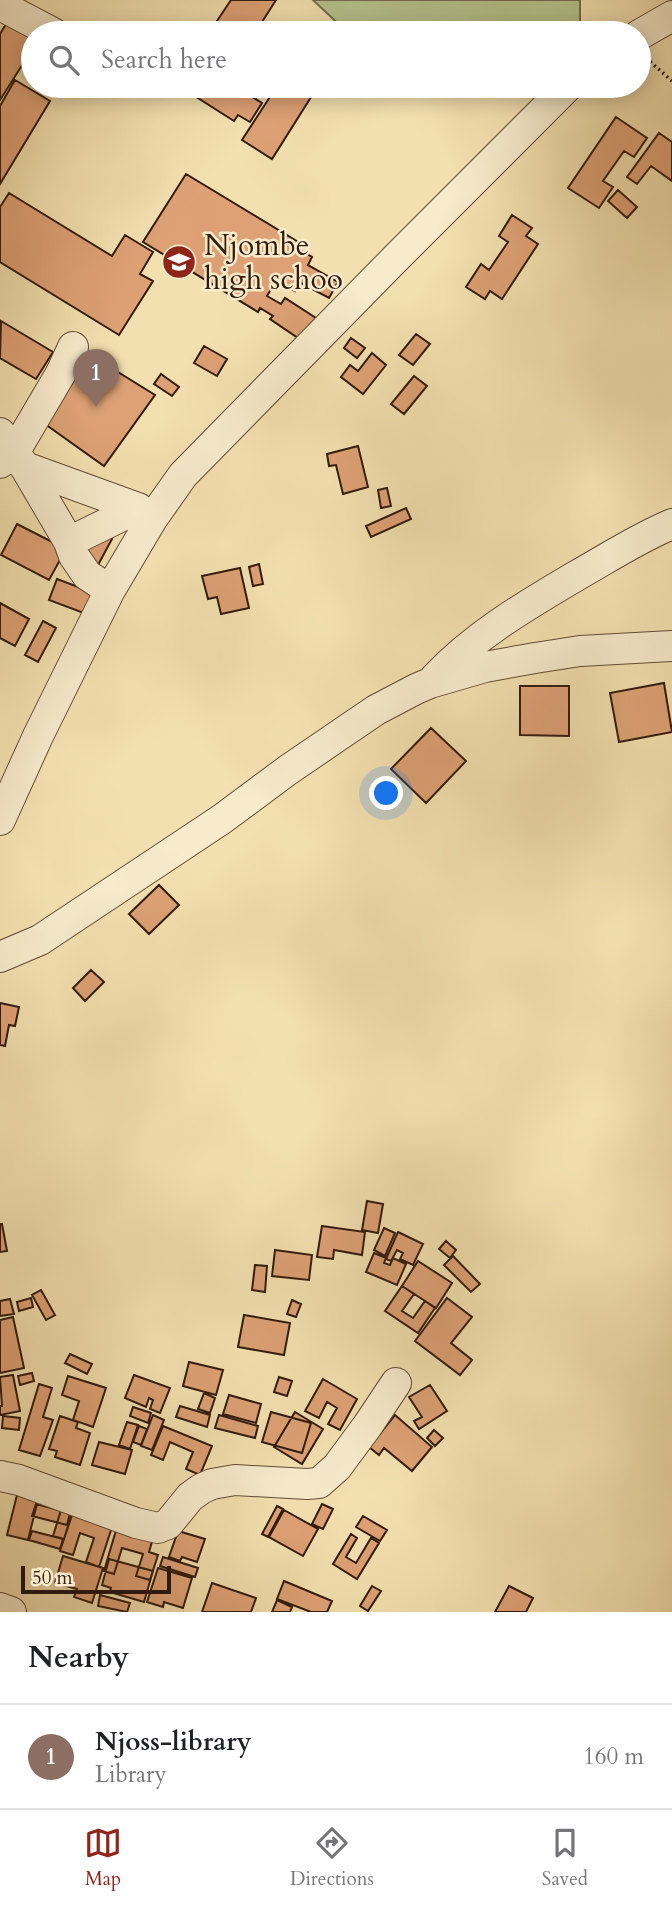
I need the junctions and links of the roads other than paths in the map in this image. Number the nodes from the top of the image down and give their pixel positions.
1 (0, 5) edge
2 (672, 16) edge
3 (30, 21) edge
4 (651, 28) edge
5 (556, 98) edge
6 (73, 348) dead end
7 (10, 454) edge
8 (145, 514) junction
9 (672, 524) edge
10 (69, 542) junction
11 (110, 590) junction
12 (672, 646) edge
13 (430, 683) junction
14 (9, 789) edge
15 (0, 820) edge
16 (0, 957) edge
17 (396, 1383) dead end
18 (0, 1476) edge
19 (0, 1608) edge
20 (11, 1612) edge

1 - 3 street
2 - 4 street
5 - 8 street
6 - 7 street
7 - 8 street
7 - 10 street
8 - 10 street
8 - 11 street
9 - 13 street
10 - 11 street
11 - 14 street
12 - 13 street
13 - 16 street
14 - 15 street
17 - 18 street
19 - 20 street

